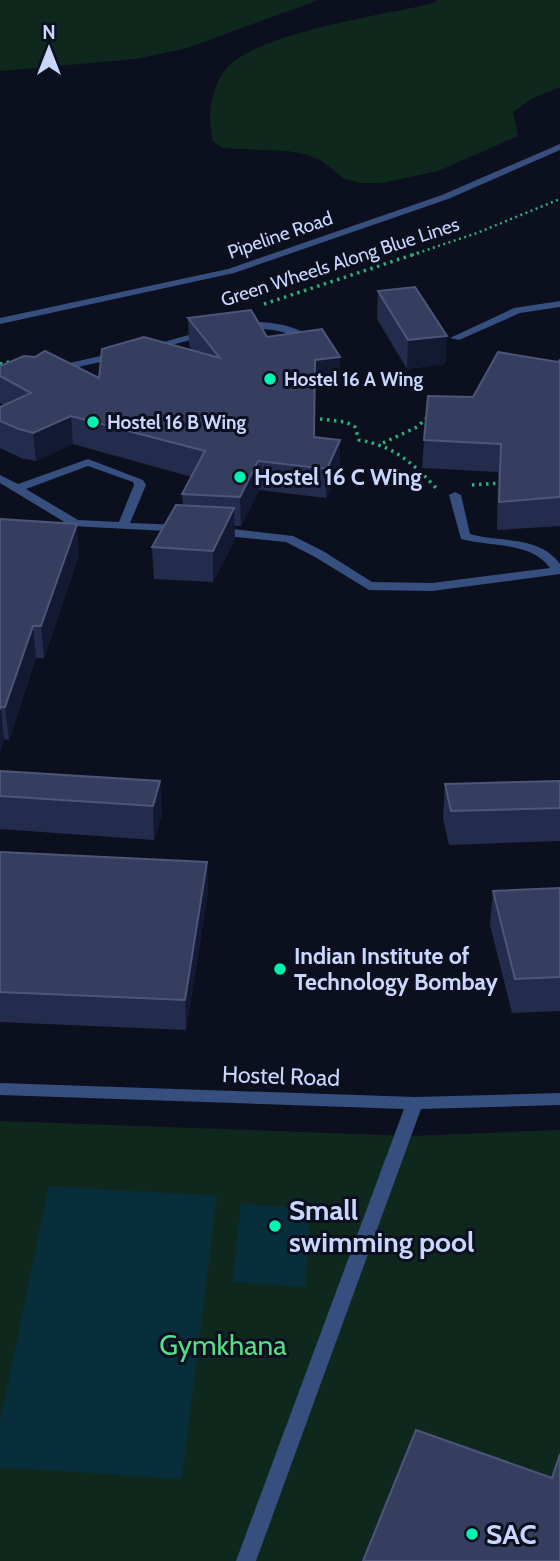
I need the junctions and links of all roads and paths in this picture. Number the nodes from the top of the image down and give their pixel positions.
1 (560, 146) edge
2 (560, 199) edge
3 (560, 304) edge
4 (256, 306) dead end
5 (0, 321) edge
6 (229, 328) edge
7 (217, 330) edge
8 (455, 338) dead end
9 (314, 344) edge
10 (25, 359) edge
11 (0, 364) edge
12 (40, 373) edge
13 (433, 412) edge
14 (320, 419) dead end
15 (0, 478) edge
16 (17, 488) junction
17 (455, 495) dead end
18 (123, 526) junction
19 (192, 530) edge
20 (205, 531) edge
21 (559, 570) edge
22 (0, 1089) edge
23 (560, 1099) edge
24 (415, 1103) junction
25 (246, 1561) edge

1 - 5 lane, Pipeline Road
2 - 4 path, Green Wheels Along Blue Lines
3 - 8 lane
6 - 9 lane
7 - 12 lane
10 - 11 path
13 - 14 path
15 - 16 lane
16 - 18 lane
16 - 18 lane
17 - 21 lane
18 - 19 lane
20 - 21 lane
22 - 24 lane, Hostel Road
23 - 24 lane, Hostel Road
24 - 25 lane

